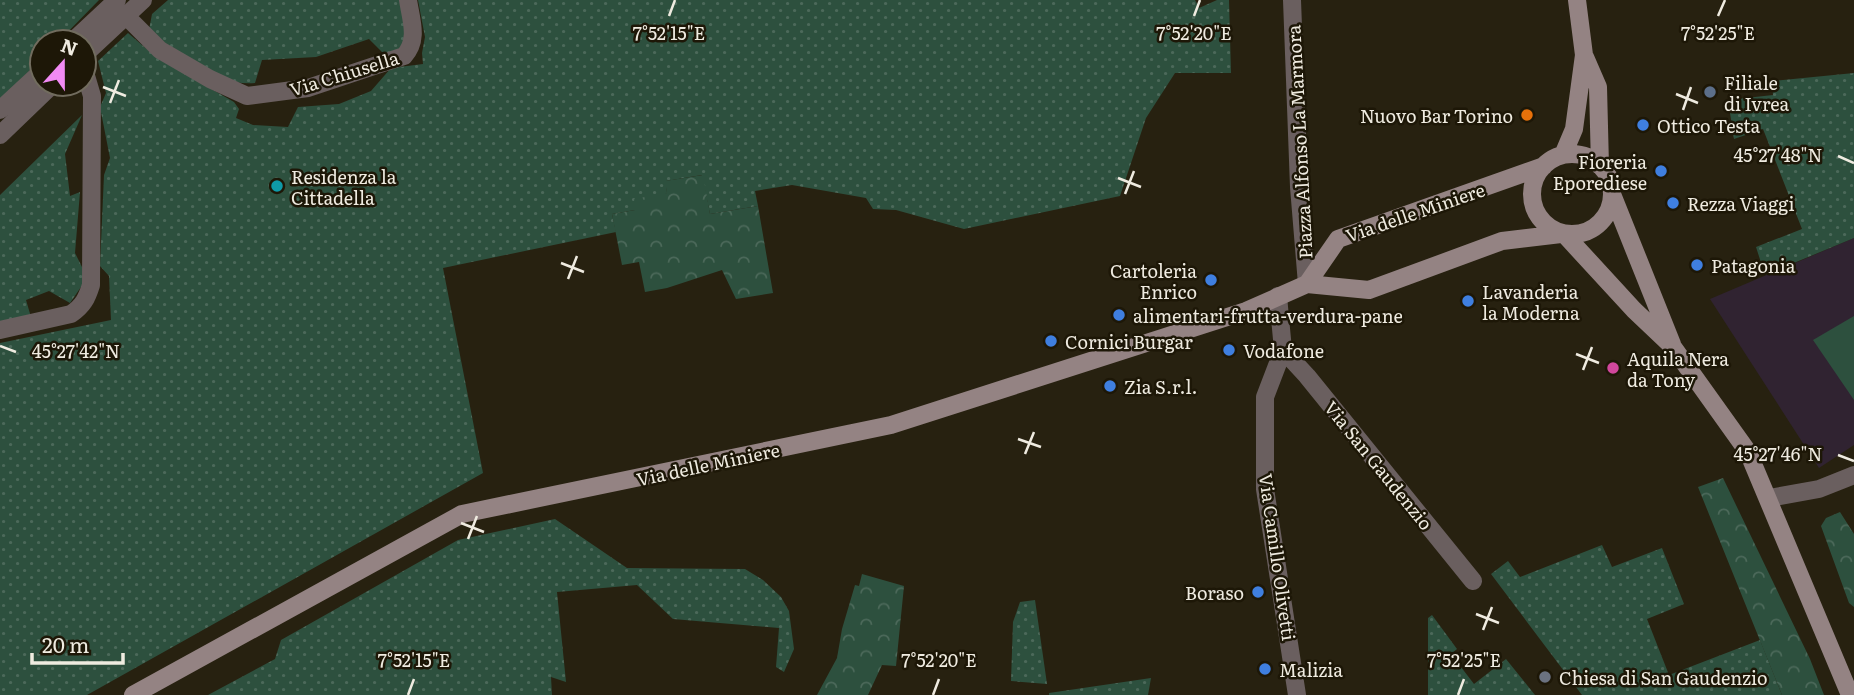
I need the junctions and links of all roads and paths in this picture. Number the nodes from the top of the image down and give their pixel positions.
1 (117, 0) edge
2 (143, 0) edge
3 (408, 0) edge
4 (1292, 0) edge
5 (1577, 0) edge
6 (126, 16) junction
7 (87, 28) edge
8 (98, 42) edge
9 (1584, 55) junction
10 (28, 84) edge
11 (38, 98) edge
12 (92, 98) edge
13 (0, 110) edge
14 (0, 135) edge
15 (1563, 155) junction
16 (1544, 166) junction
17 (1600, 166) junction
18 (1612, 193) junction
19 (1563, 234) junction
20 (1307, 284) junction
21 (1278, 296) junction
22 (0, 330) edge
23 (1673, 347) junction
24 (1283, 350) junction
25 (1854, 475) edge
26 (1769, 499) junction
27 (1473, 581) dead end
28 (133, 695) edge
29 (1297, 695) edge
30 (1850, 695) edge

1 - 7 street
2 - 6 street
3 - 6 street, Via Chiusella
4 - 20 street, Piazza Alfonso La Marmora
5 - 9 street
6 - 8 street
9 - 15 street
9 - 17 street
10 - 13 street
11 - 14 street
12 - 22 street
15 - 16 street
15 - 17 street
16 - 19 street
16 - 20 street, Via delle Miniere
17 - 18 street
18 - 19 street
18 - 23 street
19 - 20 street, Via delle Miniere
19 - 23 street
20 - 21 street, Via delle Miniere
21 - 24 street, Via Camillo Olivetti
21 - 28 street, Via delle Miniere
23 - 26 street
24 - 27 street, Via San Gaudenzio
24 - 29 street, Via Camillo Olivetti
25 - 26 street
26 - 30 street

